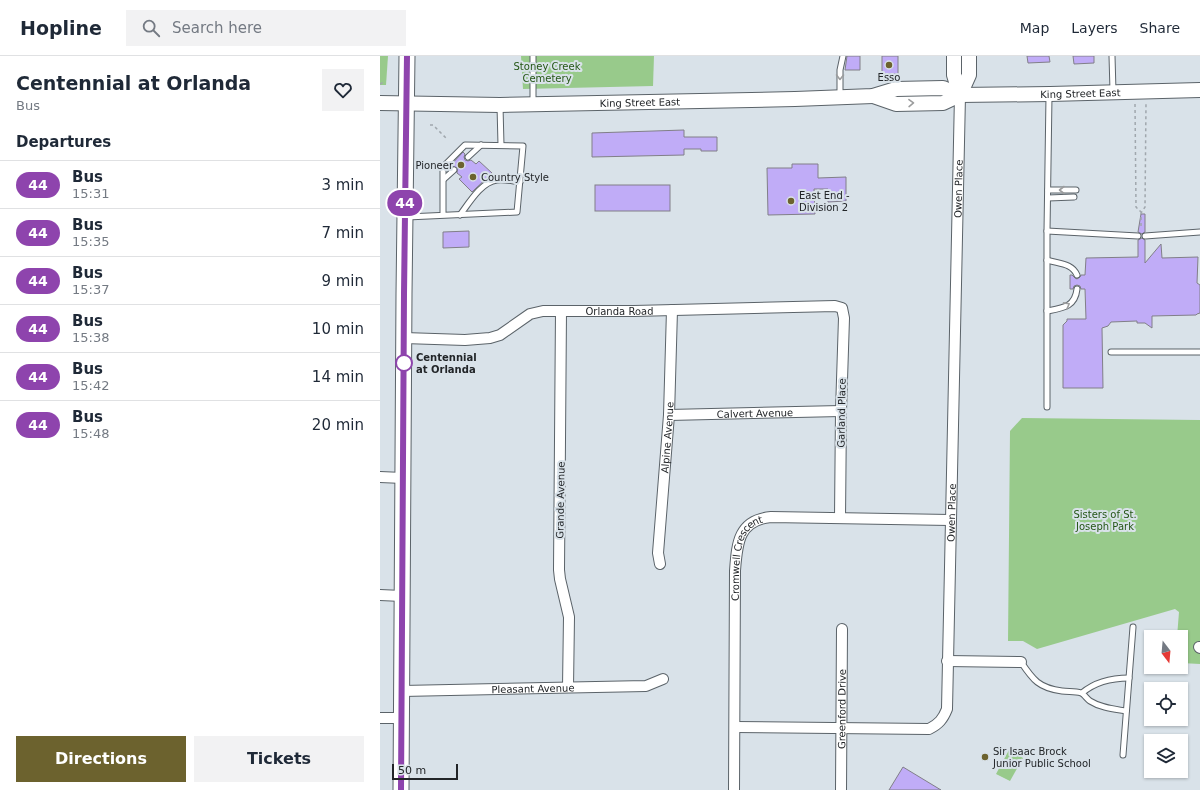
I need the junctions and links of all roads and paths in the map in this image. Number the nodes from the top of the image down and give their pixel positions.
1 (407, 56) edge
2 (533, 56) edge
3 (843, 56) edge
4 (954, 56) edge
5 (969, 56) edge
6 (1112, 56) edge
7 (384, 82) dead end
8 (380, 84) edge
9 (1200, 90) edge
10 (1113, 92) junction
11 (1140, 92) junction
12 (1050, 94) junction
13 (960, 95) junction
14 (840, 97) junction
15 (380, 103) edge
16 (406, 104) junction
17 (533, 104) junction
18 (500, 105) junction
19 (430, 125) dead end
20 (446, 138) dead end
21 (481, 145) junction
22 (500, 145) junction
23 (468, 157) dead end
24 (454, 170) dead end
25 (444, 179) junction
26 (520, 182) junction
27 (1048, 190) junction
28 (1076, 190) dead end
29 (1048, 198) junction
30 (1074, 198) dead end
31 (1141, 213) junction
32 (460, 214) junction
33 (443, 215) junction
34 (404, 217) junction
35 (1142, 226) dead end
36 (1047, 231) junction
37 (1200, 232) edge
38 (1138, 236) dead end
39 (1145, 236) dead end
40 (1047, 260) junction
41 (1077, 275) dead end
42 (1077, 289) dead end
43 (842, 308) joint
44 (672, 310) junction
45 (561, 311) junction
46 (1047, 311) junction
47 (404, 338) junction
48 (1110, 352) dead end
49 (1200, 352) edge
50 (1048, 407) dead end
51 (841, 411) junction
52 (669, 415) junction
53 (380, 477) edge
54 (403, 478) junction
55 (840, 518) junction
56 (950, 520) junction
57 (660, 564) dead end
58 (380, 595) edge
59 (402, 596) junction
60 (1133, 627) dead end
61 (842, 628) dead end
62 (947, 661) junction
63 (1022, 662) joint
64 (1129, 678) junction
65 (664, 679) dead end
66 (568, 687) junction
67 (402, 690) junction
68 (1082, 693) junction
69 (1126, 711) junction
70 (380, 718) edge
71 (401, 718) junction
72 (735, 727) junction
73 (841, 728) junction
74 (1123, 755) dead end
75 (401, 790) edge
76 (734, 790) edge
77 (841, 790) edge

1 - 16 main road
2 - 17 lane
3 -> 14 lane
4 - 13 main road
5 - 13 main road
6 - 10 lane
7 - 8 path
9 - 11 main road, King Street East
10 - 11 main road, King Street East
10 - 12 main road, King Street East
11 - 31 path
11 - 31 path
12 - 13 main road, King Street East
12 - 27 lane
13 - 14 main road, King Street East
13 - 56 street, Owen Place
14 - 17 main road, King Street East
15 - 16 main road, King Street East
16 - 18 main road, King Street East
16 - 34 main road
17 - 18 main road, King Street East
18 - 22 lane
19 - 20 path
21 - 22 lane
21 - 23 lane
21 - 25 lane
22 - 26 lane
24 - 25 lane
25 - 33 lane
26 - 32 lane
26 - 32 lane
28 -> 27 lane
27 - 29 lane
29 - 30 lane
29 - 36 lane
31 - 35 path
32 - 33 lane
33 - 34 lane
34 - 47 main road
36 - 38 lane
36 - 40 lane
37 - 39 lane
40 - 41 lane
40 - 46 lane
46 -> 42 lane
43 - 44 street, Orlanda Road
43 - 51 street, Garland Place
44 - 45 street, Orlanda Road
44 - 52 street, Alpine Avenue
45 - 47 street, Orlanda Road
45 - 66 street, Grande Avenue
46 - 50 lane
47 - 54 main road
48 - 49 lane
51 - 52 street, Calvert Avenue
51 - 55 street, Garland Place
52 - 57 street, Alpine Avenue
53 - 54 street
54 - 59 main road
55 - 56 street, Cromwell Crescent
55 - 72 street, Cromwell Crescent
56 - 62 street, Owen Place
58 - 59 street
59 - 67 main road
60 - 64 lane
61 - 73 street, Greenford Drive
62 - 63 street
62 - 73 street, Owen Place
63 - 68 lane
64 - 68 lane
64 - 69 lane
65 - 66 street, Pleasant Avenue
66 - 67 street, Pleasant Avenue
67 - 71 main road
68 - 69 lane
69 - 74 lane
70 - 71 street
71 - 75 main road
72 - 73 street, Owen Place
72 - 76 street, Cromwell Crescent
73 - 77 street, Greenford Drive

